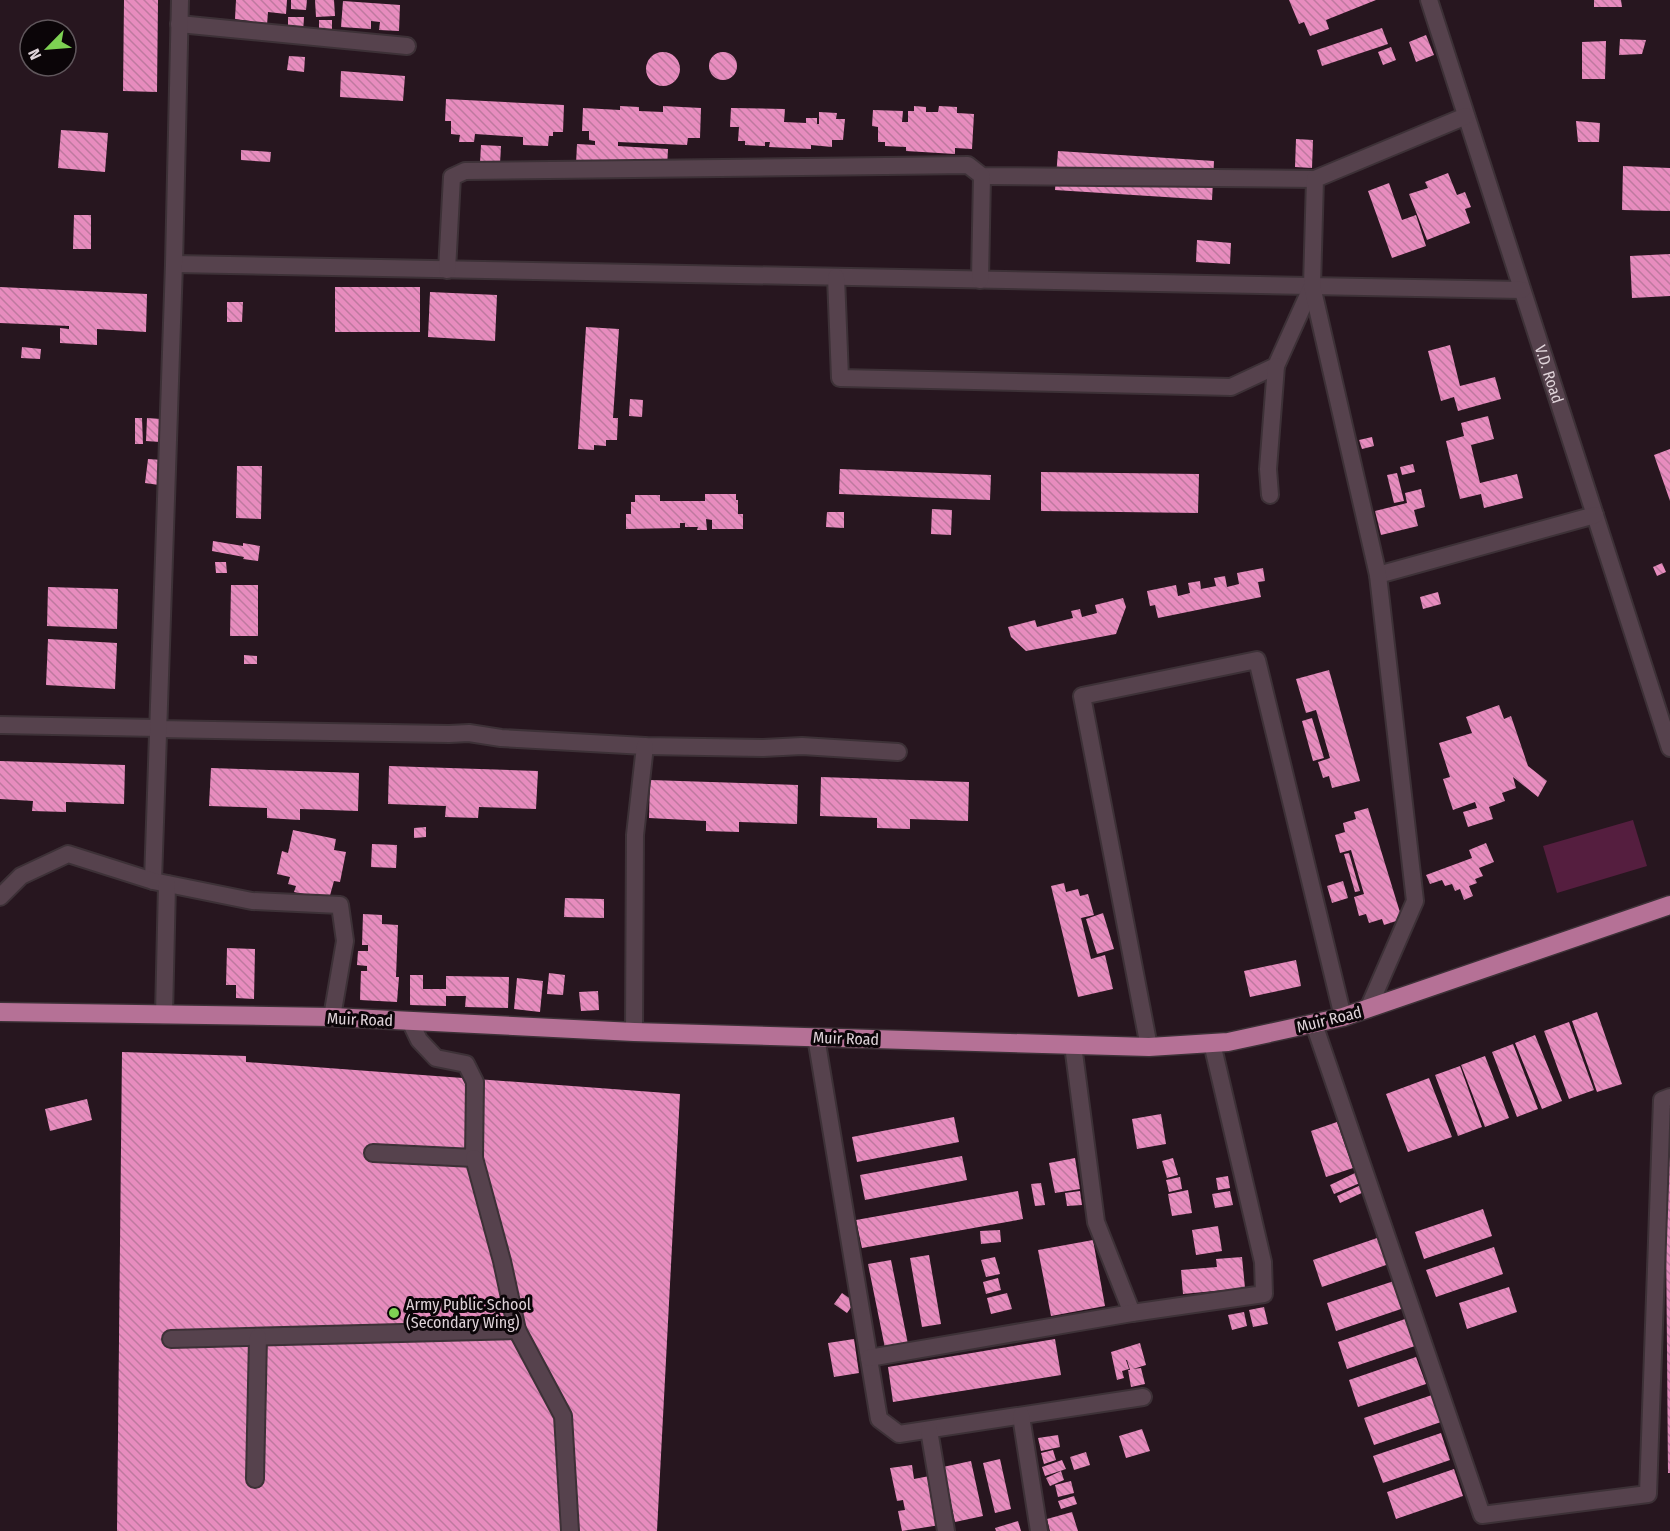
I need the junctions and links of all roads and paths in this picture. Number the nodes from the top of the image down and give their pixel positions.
1 (180, 0) edge
2 (1429, 0) edge
3 (179, 24) junction
4 (407, 46) dead end
5 (1466, 116) junction
6 (982, 176) junction
7 (1315, 179) junction
8 (174, 264) junction
9 (447, 270) junction
10 (836, 277) junction
11 (980, 280) junction
12 (1312, 286) junction
13 (1522, 290) junction
14 (1276, 366) junction
15 (1270, 495) dead end
16 (1595, 515) junction
17 (1378, 575) junction
18 (0, 724) edge
19 (158, 729) junction
20 (645, 746) junction
21 (1670, 748) edge
22 (898, 752) dead end
23 (160, 883) junction
24 (0, 897) edge
25 (1670, 905) edge
26 (1368, 1009) junction
27 (0, 1012) edge
28 (164, 1015) junction
29 (332, 1017) junction
30 (1343, 1017) junction
31 (411, 1021) junction
32 (1314, 1024) junction
33 (634, 1032) junction
34 (816, 1037) junction
35 (1212, 1043) junction
36 (1073, 1044) junction
37 (1149, 1047) junction
38 (1670, 1097) edge
39 (373, 1153) dead end
40 (474, 1158) junction
41 (1132, 1313) junction
42 (517, 1330) junction
43 (258, 1337) junction
44 (171, 1339) dead end
45 (869, 1358) junction
46 (1143, 1397) dead end
47 (1021, 1416) junction
48 (929, 1430) junction
49 (255, 1479) dead end
50 (570, 1531) edge
51 (946, 1531) edge
52 (1039, 1531) edge

1 - 3 street
2 - 5 street, V.D. Road
3 - 4 street
3 - 8 street
5 - 7 street
5 - 13 street, V.D. Road
6 - 7 street
6 - 9 street
6 - 11 street
7 - 12 street
8 - 9 street
8 - 19 street
9 - 10 street
10 - 11 street
10 - 14 street
11 - 12 street
12 - 13 street
12 - 14 street
12 - 17 street
13 - 16 street, V.D. Road
14 - 15 street
16 - 17 street
16 - 21 street, V.D. Road
17 - 26 street
18 - 19 street
19 - 20 street
19 - 23 street
20 - 22 street
20 - 33 street
23 - 24 street
23 - 28 street
23 - 29 street
25 - 26 main road, Muir Road
26 - 30 main road, Muir Road
27 - 28 main road, Muir Road
28 - 29 main road, Muir Road
29 - 31 main road, Muir Road
30 - 32 main road, Muir Road
30 - 37 street
31 - 33 main road, Muir Road
31 - 40 street
32 - 35 main road, Muir Road
32 - 38 street
33 - 34 main road, Muir Road
34 - 36 main road, Muir Road
34 - 45 street
35 - 37 main road, Muir Road
35 - 41 street
36 - 37 main road, Muir Road
36 - 41 street
39 - 40 street
40 - 42 street
41 - 45 street
42 - 43 street
42 - 50 street
43 - 44 street
43 - 49 street
45 - 48 street
46 - 47 street
47 - 48 street
47 - 52 street
48 - 51 street

